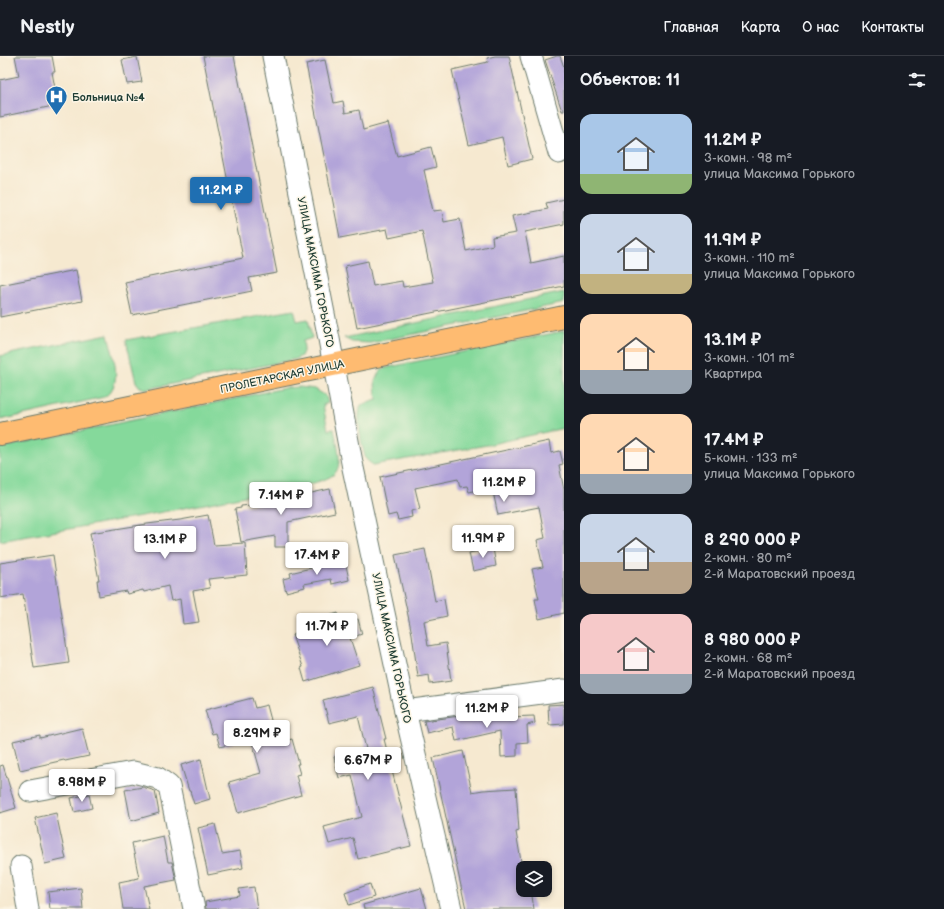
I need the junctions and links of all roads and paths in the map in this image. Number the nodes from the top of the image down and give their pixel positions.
1 (273, 56) edge
2 (531, 56) edge
3 (560, 154) dead end
4 (564, 317) edge
5 (334, 365) junction
6 (0, 434) edge
7 (564, 690) edge
8 (405, 711) junction
9 (30, 791) dead end
10 (21, 866) dead end
11 (28, 909) edge
12 (194, 909) edge
13 (451, 909) edge

1 - 5 street, УЛИЦА МАКСИМА ГОРЬКОГО
2 - 3 street
4 - 5 main road, ПРОЛЕТАРСКАЯ УЛИЦА
5 - 6 main road, ПРОЛЕТАРСКАЯ УЛИЦА
5 - 8 street, УЛИЦА МАКСИМА ГОРЬКОГО
7 - 8 street
8 - 13 street, УЛИЦА МАКСИМА ГОРЬКОГО
9 - 12 street
10 - 11 street

